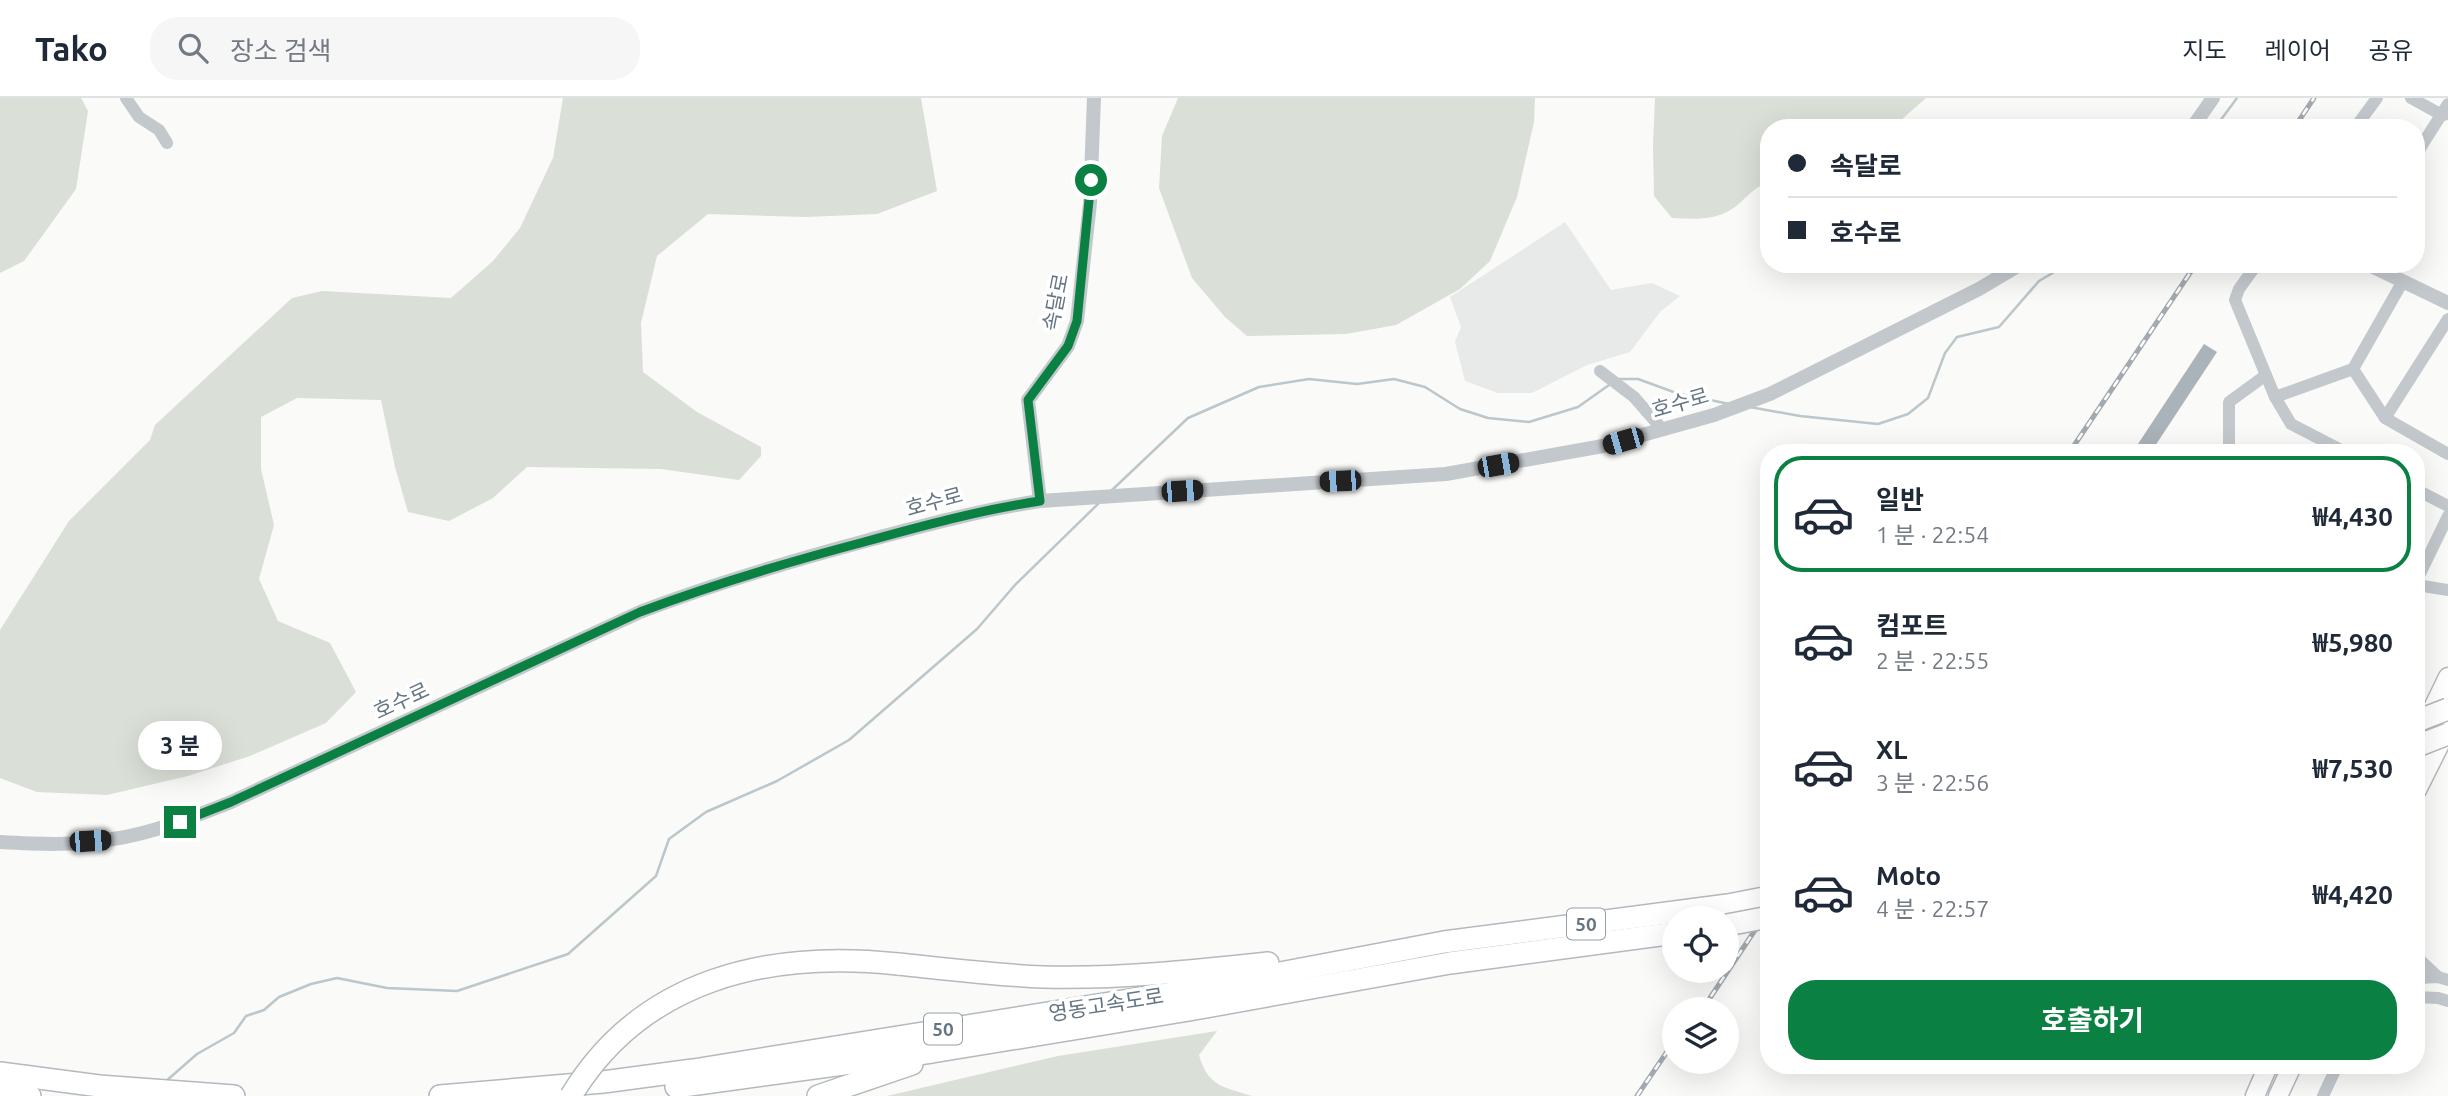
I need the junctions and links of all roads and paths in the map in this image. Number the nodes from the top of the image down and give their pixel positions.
1 (126, 98) edge
2 (2213, 98) edge
3 (2377, 98) edge
4 (2411, 98) edge
5 (1094, 100) edge
6 (2446, 111) edge
7 (2198, 119) edge
8 (2362, 119) edge
9 (2425, 141) edge
10 (167, 143) dead end
11 (2006, 273) edge
12 (2251, 273) edge
13 (2386, 273) edge
14 (2403, 281) junction
15 (2448, 303) edge
16 (2448, 319) edge
17 (2353, 369) junction
18 (1600, 371) dead end
19 (2266, 375) junction
20 (2274, 397) junction
21 (2385, 418) junction
22 (1662, 429) junction
23 (2229, 444) edge
24 (2330, 444) edge
25 (2448, 454) edge
26 (2425, 494) edge
27 (1040, 501) junction
28 (2448, 506) edge
29 (2448, 516) edge
30 (2425, 566) edge
31 (2425, 585) edge
32 (2448, 590) edge
33 (2448, 677) edge
34 (2448, 709) edge
35 (2425, 718) edge
36 (2425, 727) edge
37 (2448, 728) edge
38 (2448, 734) edge
39 (2425, 741) edge
40 (2425, 774) edge
41 (0, 842) edge
42 (1760, 901) edge
43 (1739, 910) edge
44 (1739, 916) edge
45 (1760, 917) edge
46 (1662, 921) edge
47 (1662, 935) edge
48 (1444, 942) junction
49 (2425, 964) edge
50 (2425, 978) edge
51 (2443, 979) edge
52 (2425, 998) edge
53 (2448, 1001) edge
54 (974, 1045) junction
55 (0, 1073) edge
56 (2265, 1074) edge
57 (2288, 1074) edge
58 (2333, 1074) edge
59 (0, 1093) edge
60 (226, 1095) edge
61 (30, 1096) edge
62 (440, 1096) edge
63 (571, 1096) edge
64 (605, 1096) edge
65 (818, 1096) edge
66 (2255, 1096) edge
67 (2278, 1096) edge
68 (2323, 1096) edge

1 - 10 street
2 - 7 street
3 - 8 street
4 - 6 street
5 - 27 street, 속달로
6 - 9 street
11 - 22 street, 호수로
12 - 19 street
13 - 14 street
14 - 15 street
14 - 17 street
16 - 21 street
17 - 20 street
17 - 21 street
18 - 22 street
19 - 20 street
19 - 23 street
20 - 24 street
21 - 25 street
22 - 27 street, 호수로
26 - 28 street
27 - 41 street, 호수로
29 - 30 street
31 - 32 street
33 - 36 main road
34 - 35 highway, bridge
37 - 40 main road
38 - 39 highway, bridge
42 - 43 highway, 영동고속도로 / 50
44 - 45 highway, 영동고속도로 / 50, bridge
46 - 48 highway, 영동고속도로 / 50
47 - 54 highway, 영동고속도로 / 50
48 - 62 highway, 영동고속도로 / 50
48 - 63 highway, bridge
49 - 51 street
50 - 51 street
52 - 53 street
54 - 64 highway, 영동고속도로 / 50
54 - 65 highway
55 - 60 highway
56 - 66 main road
57 - 67 main road
58 - 68 street
59 - 61 highway

